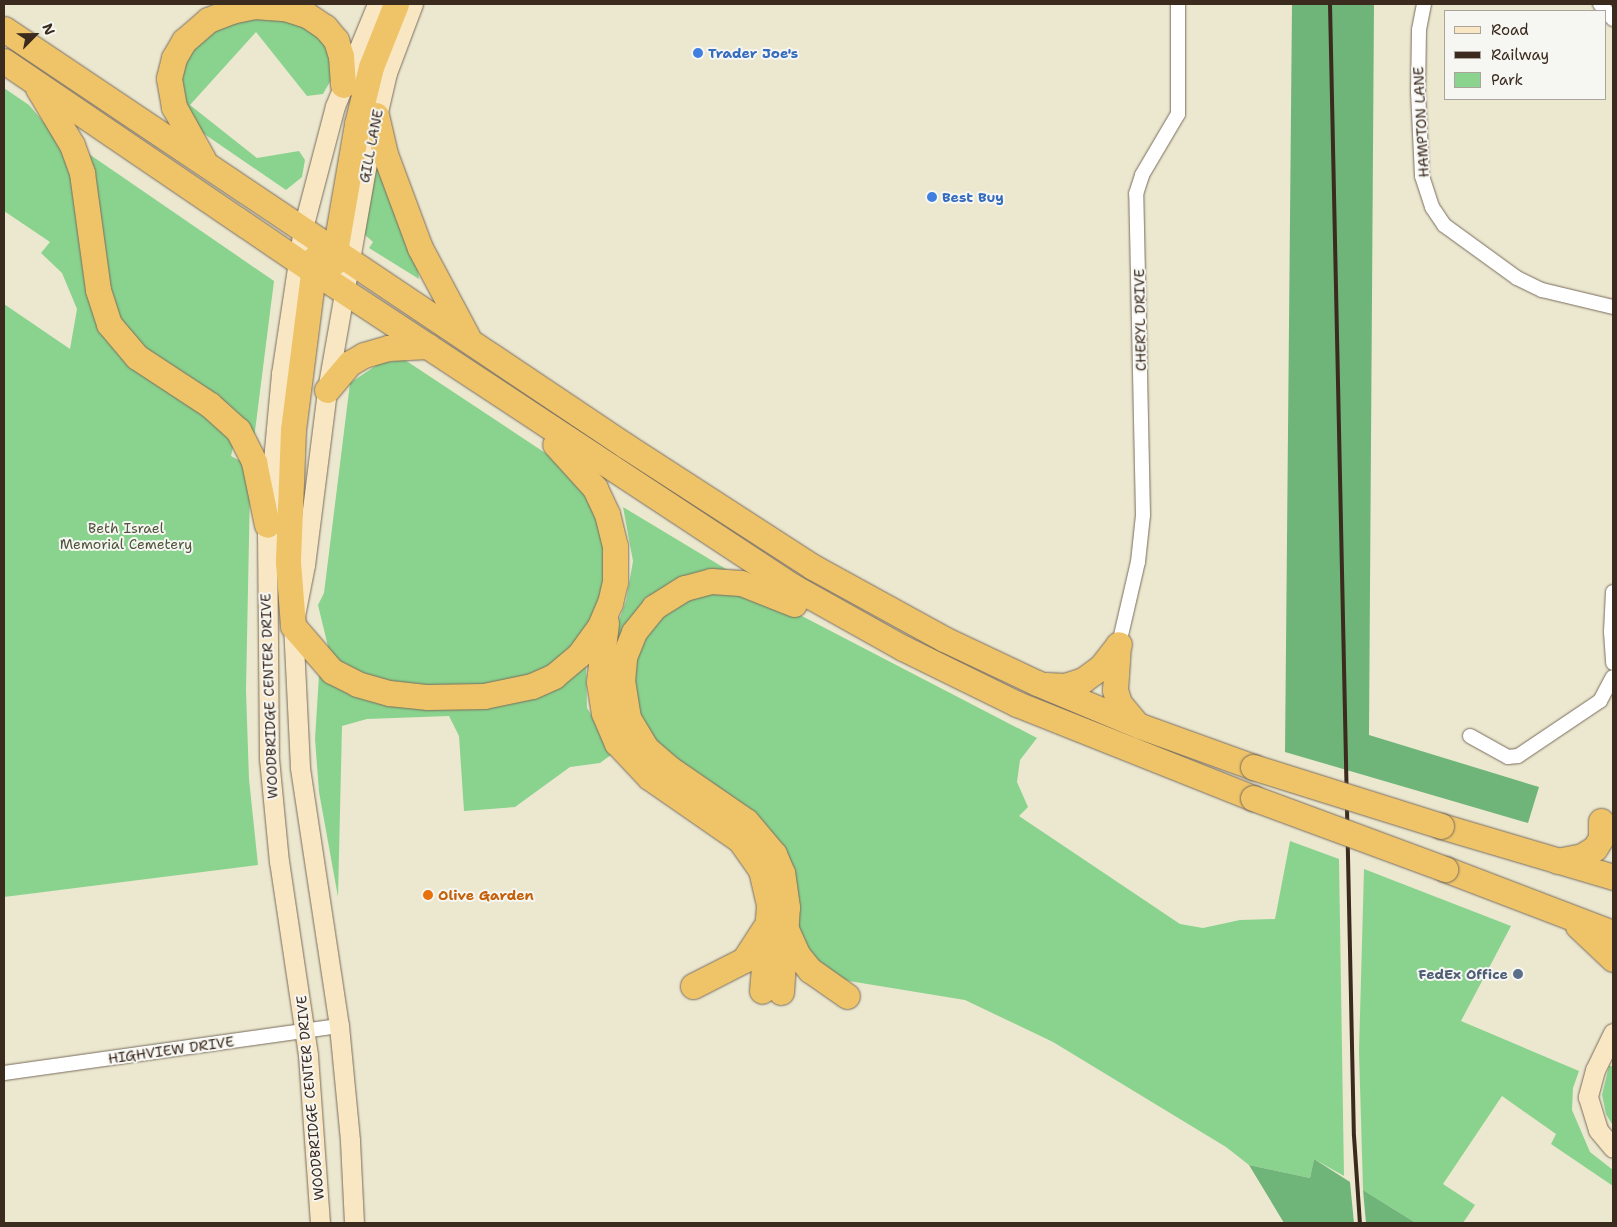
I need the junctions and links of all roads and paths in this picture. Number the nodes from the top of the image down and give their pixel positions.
1 (377, 4) edge
2 (396, 4) edge
3 (413, 4) edge
4 (1178, 4) edge
5 (1424, 4) edge
6 (4, 28) edge
7 (4, 61) edge
8 (35, 82) junction
9 (343, 85) junction
10 (376, 116) junction
11 (207, 165) junction
12 (303, 228) junction
13 (341, 254) junction
14 (306, 266) junction
15 (344, 291) junction
16 (1613, 307) edge
17 (471, 342) junction
18 (428, 346) junction
19 (328, 390) junction
20 (516, 405) junction
21 (267, 525) junction
22 (1613, 597) edge
23 (610, 603) junction
24 (1612, 619) edge
25 (293, 626) junction
26 (881, 636) junction
27 (1119, 644) junction
28 (1613, 663) edge
29 (1613, 678) edge
30 (1037, 683) junction
31 (1140, 726) junction
32 (1470, 736) dead end
33 (1613, 843) edge
34 (1557, 861) junction
35 (1613, 877) edge
36 (1563, 913) junction
37 (776, 924) junction
38 (1613, 933) edge
39 (1613, 959) edge
40 (693, 986) dead end
41 (771, 992) dead end
42 (847, 996) dead end
43 (339, 1026) junction
44 (306, 1032) junction
45 (1613, 1033) edge
46 (4, 1073) edge
47 (1613, 1148) edge
48 (320, 1223) edge
49 (354, 1223) edge

1 - 9 street
2 - 13 highway
3 - 10 street, GILL LANE
4 - 27 street, CHERYL DRIVE
5 - 16 street, HAMPTON LANE
6 - 11 highway
7 - 8 highway
8 - 14 highway
8 - 21 highway
9 - 11 highway
9 - 12 street
10 - 13 street, GILL LANE
10 - 17 highway
11 - 12 highway
12 - 13 highway
12 - 14 highway
13 - 15 highway
13 - 17 highway
14 - 15 highway
14 - 21 street, WOODBRIDGE CENTER DRIVE
14 - 25 highway
15 - 18 highway
15 - 19 street, WOODBRIDGE CENTER DRIVE
17 - 30 highway
18 - 19 highway
18 - 20 highway
19 - 25 street, WOODBRIDGE CENTER DRIVE
20 - 23 highway
20 - 26 highway
21 - 44 street, WOODBRIDGE CENTER DRIVE
22 - 24 street
23 - 25 highway
23 - 37 highway
24 - 28 street
25 - 43 street, WOODBRIDGE CENTER DRIVE
26 - 36 highway, bridge
26 - 37 highway
27 - 30 highway
27 - 31 highway
29 - 32 street
30 - 31 highway
31 - 34 highway, bridge
33 - 34 highway
34 - 35 highway
36 - 38 highway
36 - 39 highway
37 - 40 highway
37 - 41 highway
37 - 42 highway
43 - 44 street, HIGHVIEW DRIVE
43 - 49 street, WOODBRIDGE CENTER DRIVE
44 - 46 street, HIGHVIEW DRIVE
44 - 48 street, WOODBRIDGE CENTER DRIVE
45 - 47 street

